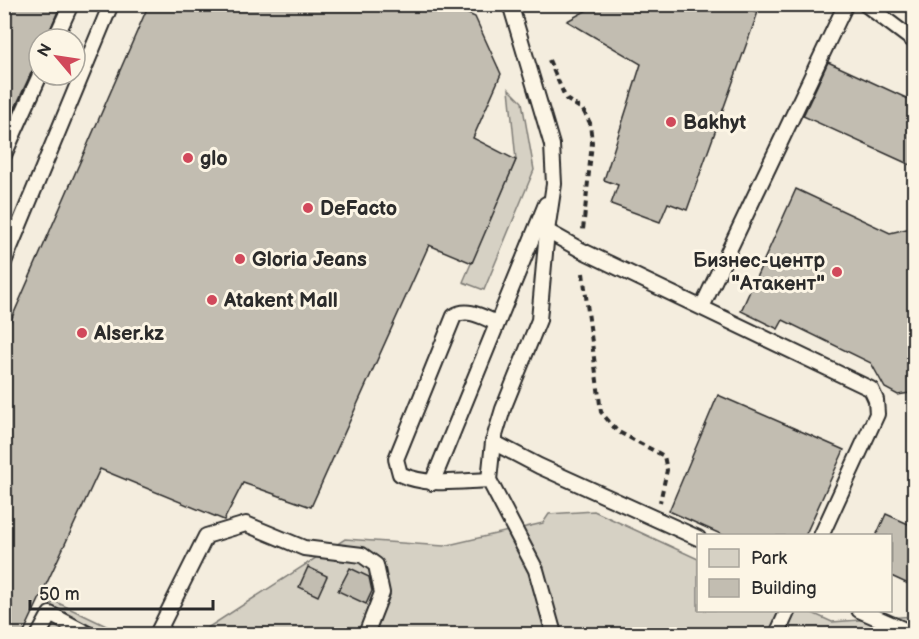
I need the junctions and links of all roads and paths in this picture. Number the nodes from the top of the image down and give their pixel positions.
1 (71, 4) edge
2 (111, 4) edge
3 (846, 4) edge
4 (865, 4) edge
5 (510, 5) edge
6 (60, 27) edge
7 (915, 41) edge
8 (544, 49) dead end
9 (35, 87) edge
10 (4, 155) edge
11 (554, 184) junction
12 (547, 231) junction
13 (580, 250) junction
14 (4, 262) edge
15 (702, 307) junction
16 (497, 323) junction
17 (493, 442) junction
18 (489, 480) junction
19 (432, 483) junction
20 (656, 519) junction
21 (822, 534) edge
22 (697, 537) edge
23 (787, 612) edge
24 (864, 612) edge
25 (39, 634) edge
26 (88, 634) edge
27 (157, 634) edge
28 (366, 634) edge
29 (554, 634) edge
30 (777, 634) edge
31 (915, 634) edge

1 - 6 lane
2 - 14 lane
3 - 15 lane
4 - 7 lane
5 - 11 lane
8 - 13 path
9 - 10 lane
11 - 12 lane
11 - 16 lane
12 - 13 lane
12 - 17 lane
13 - 15 lane
13 - 20 path
15 - 21 lane
16 - 19 lane
16 - 19 lane
17 - 18 lane
17 - 20 lane
18 - 19 lane
18 - 29 lane
20 - 22 lane
23 - 30 lane
24 - 31 lane
25 - 26 lane
27 - 28 lane

